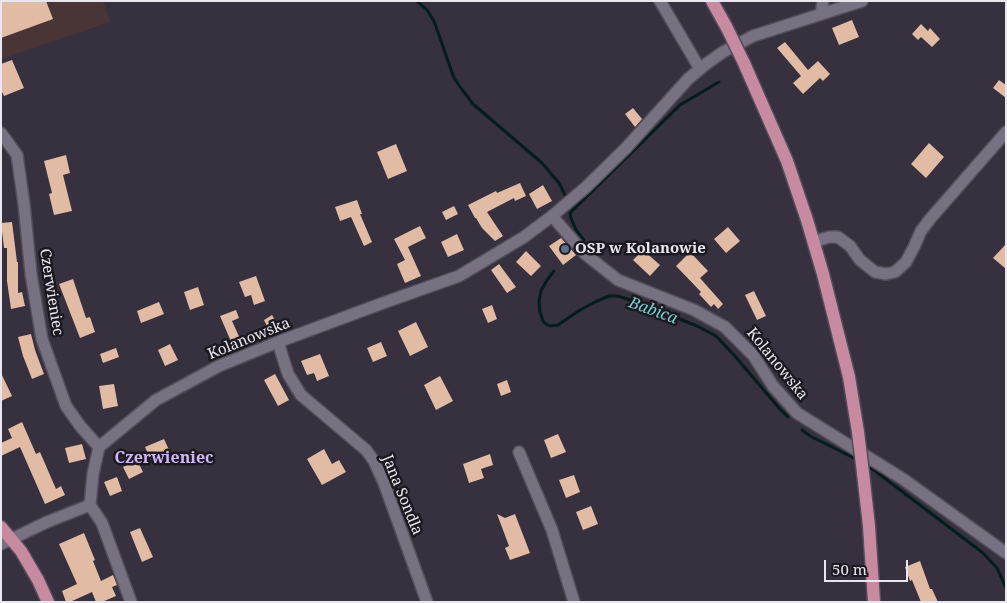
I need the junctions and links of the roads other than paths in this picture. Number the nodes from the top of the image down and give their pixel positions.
1 (660, 1) edge
2 (712, 1) edge
3 (823, 1) edge
4 (862, 1) edge
5 (821, 14) junction
6 (700, 69) junction
7 (1006, 132) edge
8 (1, 133) edge
9 (552, 216) junction
10 (813, 242) junction
11 (278, 342) junction
12 (98, 447) junction
13 (518, 452) dead end
14 (90, 505) junction
15 (1, 527) edge
16 (6, 542) edge
17 (1006, 553) edge
18 (48, 602) edge
19 (131, 602) edge
20 (427, 602) edge
21 (574, 602) edge
22 (874, 602) edge

1 - 6 street
2 - 10 main road, bridge
3 - 5 street
4 - 5 street, Kolanowska
5 - 6 street, Kolanowska
6 - 9 street, Kolanowska
7 - 10 street
8 - 12 street, Czerwieniec
9 - 11 street, Kolanowska
9 - 17 street, Kolanowska
10 - 22 main road, bridge
11 - 12 street, Kolanowska
11 - 20 street, Jana Sondla
12 - 14 street
13 - 21 street
14 - 16 street
14 - 19 street
15 - 16 main road
16 - 18 main road

